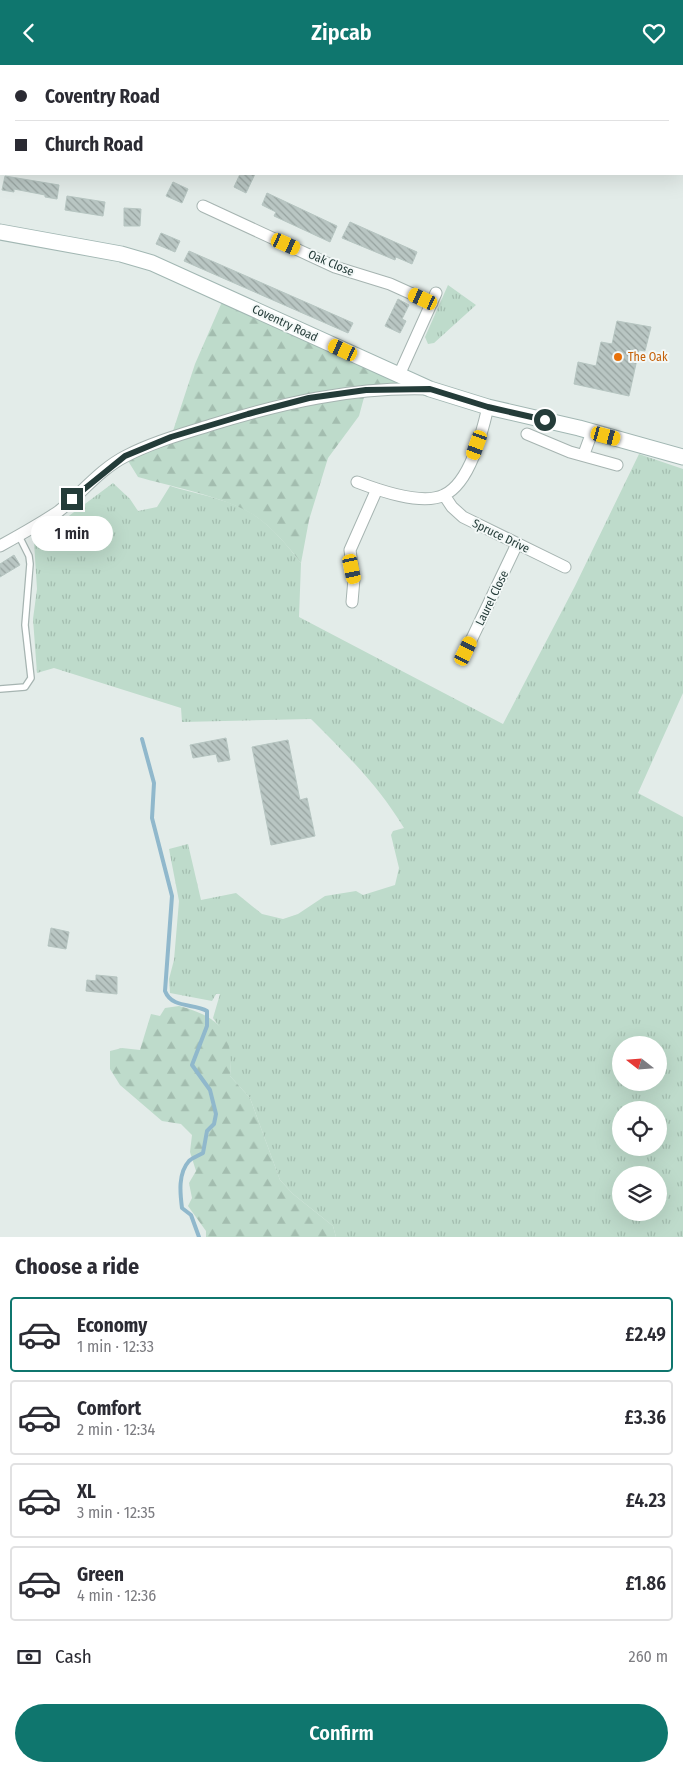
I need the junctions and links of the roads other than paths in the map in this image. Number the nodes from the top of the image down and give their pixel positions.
1 (203, 206) dead end
2 (0, 232) edge
3 (399, 375) junction
4 (430, 389) junction
5 (488, 407) junction
6 (592, 432) junction
7 (527, 434) dead end
8 (584, 454) junction
9 (683, 457) edge
10 (617, 465) dead end
11 (357, 482) dead end
12 (377, 489) junction
13 (444, 495) junction
14 (19, 536) junction
15 (0, 545) edge
16 (517, 545) junction
17 (565, 567) dead end
18 (352, 602) dead end
19 (466, 651) dead end
20 (0, 689) edge

1 - 3 street, Oak Close
2 - 3 street, Coventry Road
3 - 4 street, Coventry Road
4 - 5 street, Coventry Road
4 - 14 street
5 - 6 street, Coventry Road
5 - 13 street
6 - 8 street
6 - 9 street, Coventry Road
7 - 8 street
8 - 10 street
11 - 12 street
12 - 13 street
12 - 18 street
13 - 16 street, Spruce Drive
14 - 15 street
14 - 20 lane
16 - 17 street, Spruce Drive
16 - 19 street, Laurel Close

